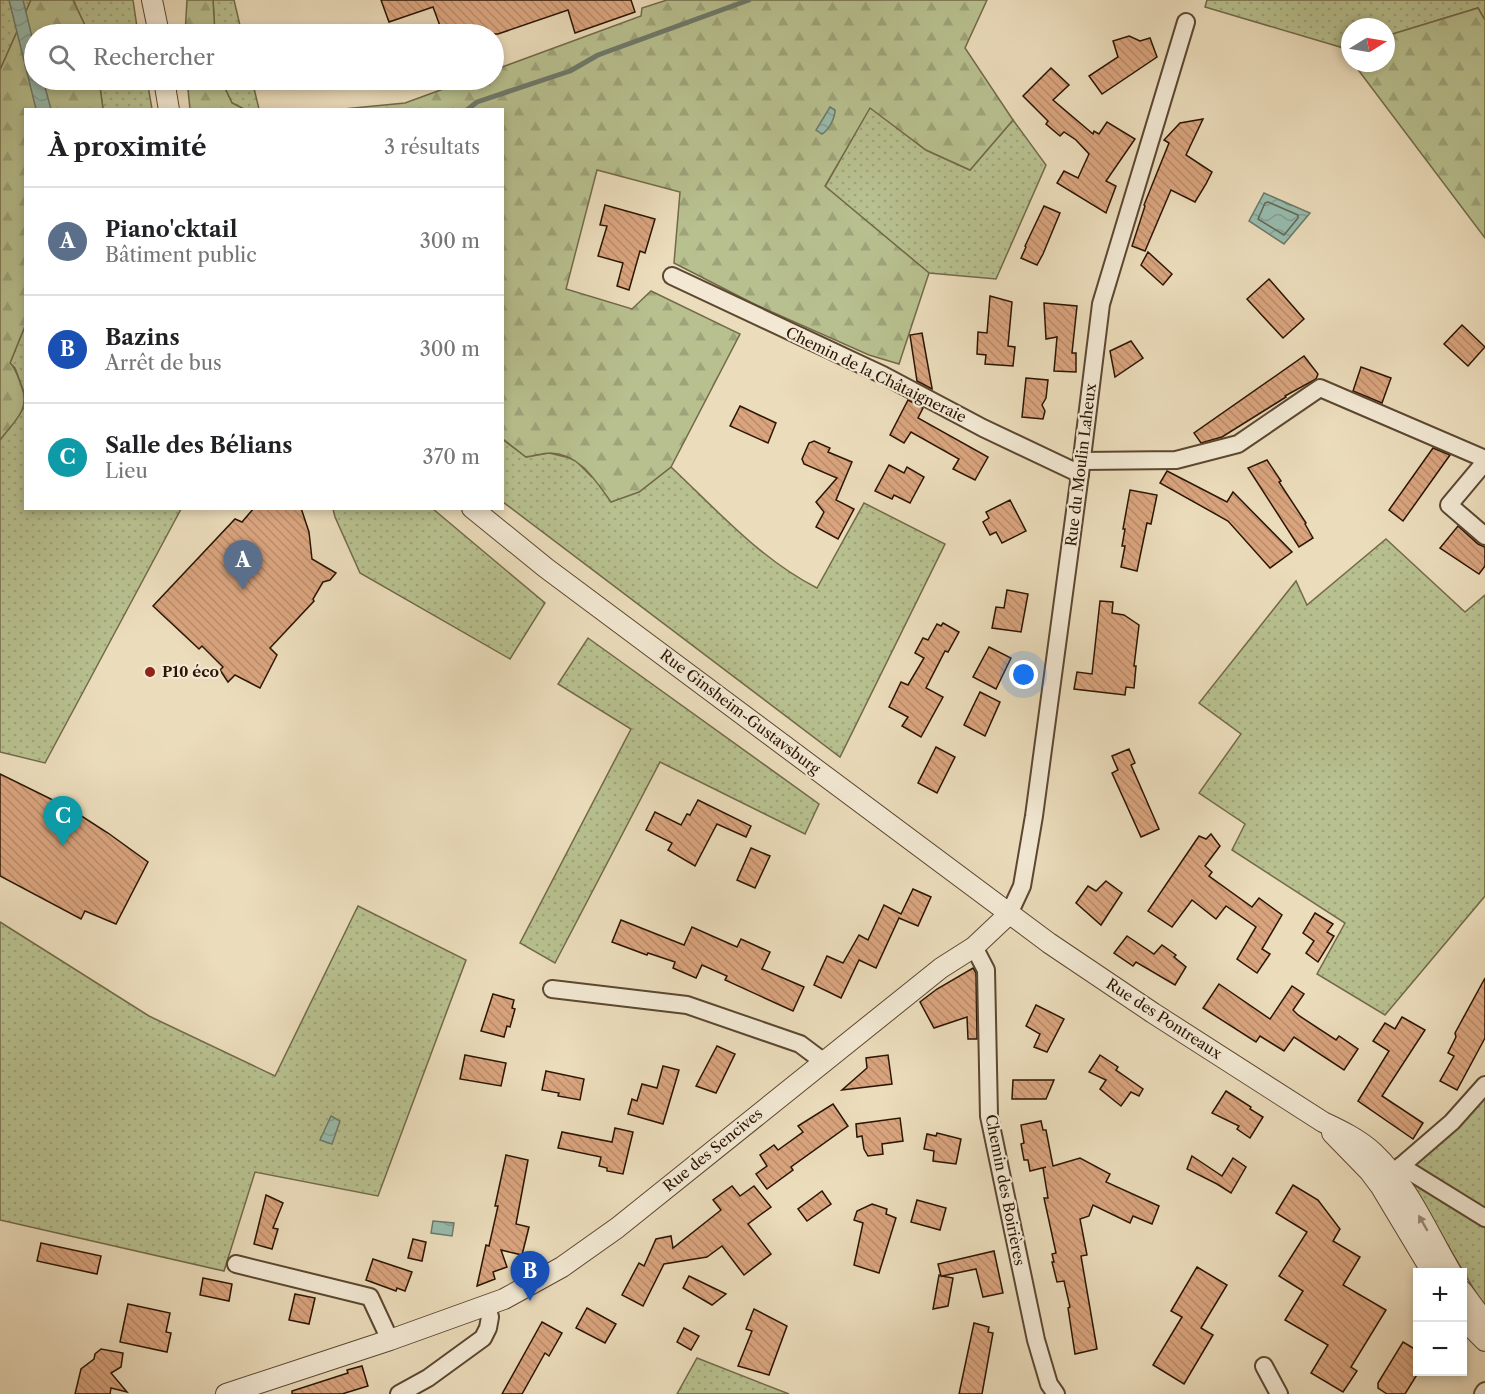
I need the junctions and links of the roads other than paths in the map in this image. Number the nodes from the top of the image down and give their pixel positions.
1 (152, 0) edge
2 (166, 0) edge
3 (1186, 22) dead end
4 (158, 24) edge
5 (162, 24) edge
6 (166, 90) edge
7 (169, 108) edge
8 (672, 276) dead end
9 (1485, 460) edge
10 (1081, 467) junction
11 (474, 510) edge
12 (1485, 536) edge
13 (1009, 914) junction
14 (974, 946) junction
15 (552, 988) dead end
16 (824, 1062) junction
17 (1485, 1085) edge
18 (1392, 1176) junction
19 (1485, 1218) edge
20 (236, 1264) dead end
21 (1430, 1268) edge
22 (1449, 1268) edge
23 (1467, 1298) edge
24 (487, 1306) junction
25 (1466, 1322) edge
26 (1485, 1322) edge
27 (390, 1340) junction
28 (1485, 1341) edge
29 (1264, 1366) dead end
30 (226, 1394) edge
31 (399, 1394) edge
32 (1056, 1394) edge
33 (1280, 1394) edge

1 - 4 street
2 - 5 street
3 - 10 street, Rue du Moulin Laheux
6 - 7 street
8 - 10 street, Chemin de la Châtaigneraie
9 - 10 street
9 - 12 street
10 - 13 street, Rue du Moulin Laheux
11 - 13 street, Rue Ginsheim-Gustavsburg
13 - 14 street, Rue des Sencives
13 - 18 street, Rue des Pontreaux
14 - 16 street, Rue des Sencives
14 - 32 street, Chemin des Boirières
15 - 16 street
16 - 24 street, Rue des Sencives
17 - 18 street
18 - 19 street
18 - 21 street, Rue des Pontreaux
22 -> 18 street, Rue des Pontreaux
20 - 27 street
23 - 26 street
24 - 27 street, Rue des Sencives
24 - 31 street
25 - 28 street
27 - 30 street, Rue des Sencives
29 - 33 street

